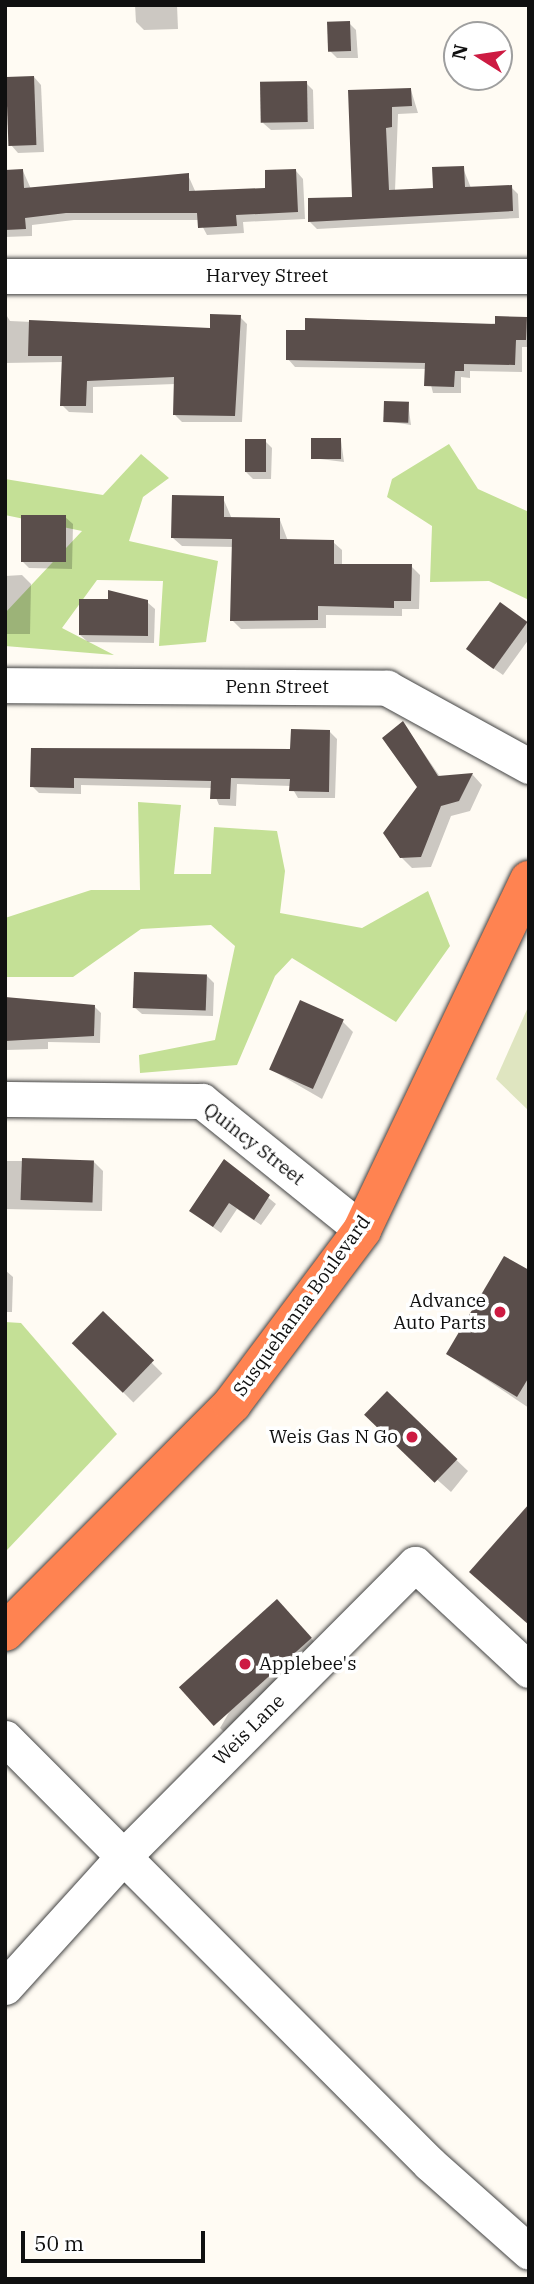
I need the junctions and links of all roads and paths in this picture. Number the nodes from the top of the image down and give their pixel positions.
1 (5, 276) edge
2 (529, 276) edge
3 (5, 685) edge
4 (529, 766) edge
5 (529, 880) edge
6 (5, 1099) edge
7 (362, 1230) junction
8 (5, 1632) edge
9 (529, 1670) edge
10 (5, 1738) edge
11 (122, 1858) junction
12 (5, 1987) edge
13 (529, 2252) edge

1 - 2 street, Harvey Street
3 - 4 street, Penn Street
5 - 7 highway, Susquehanna Boulevard
6 - 7 street, Quincy Street
7 - 8 highway, Susquehanna Boulevard
9 - 11 street, Weis Lane
10 - 11 street
11 - 12 street, Weis Lane
11 - 13 street

